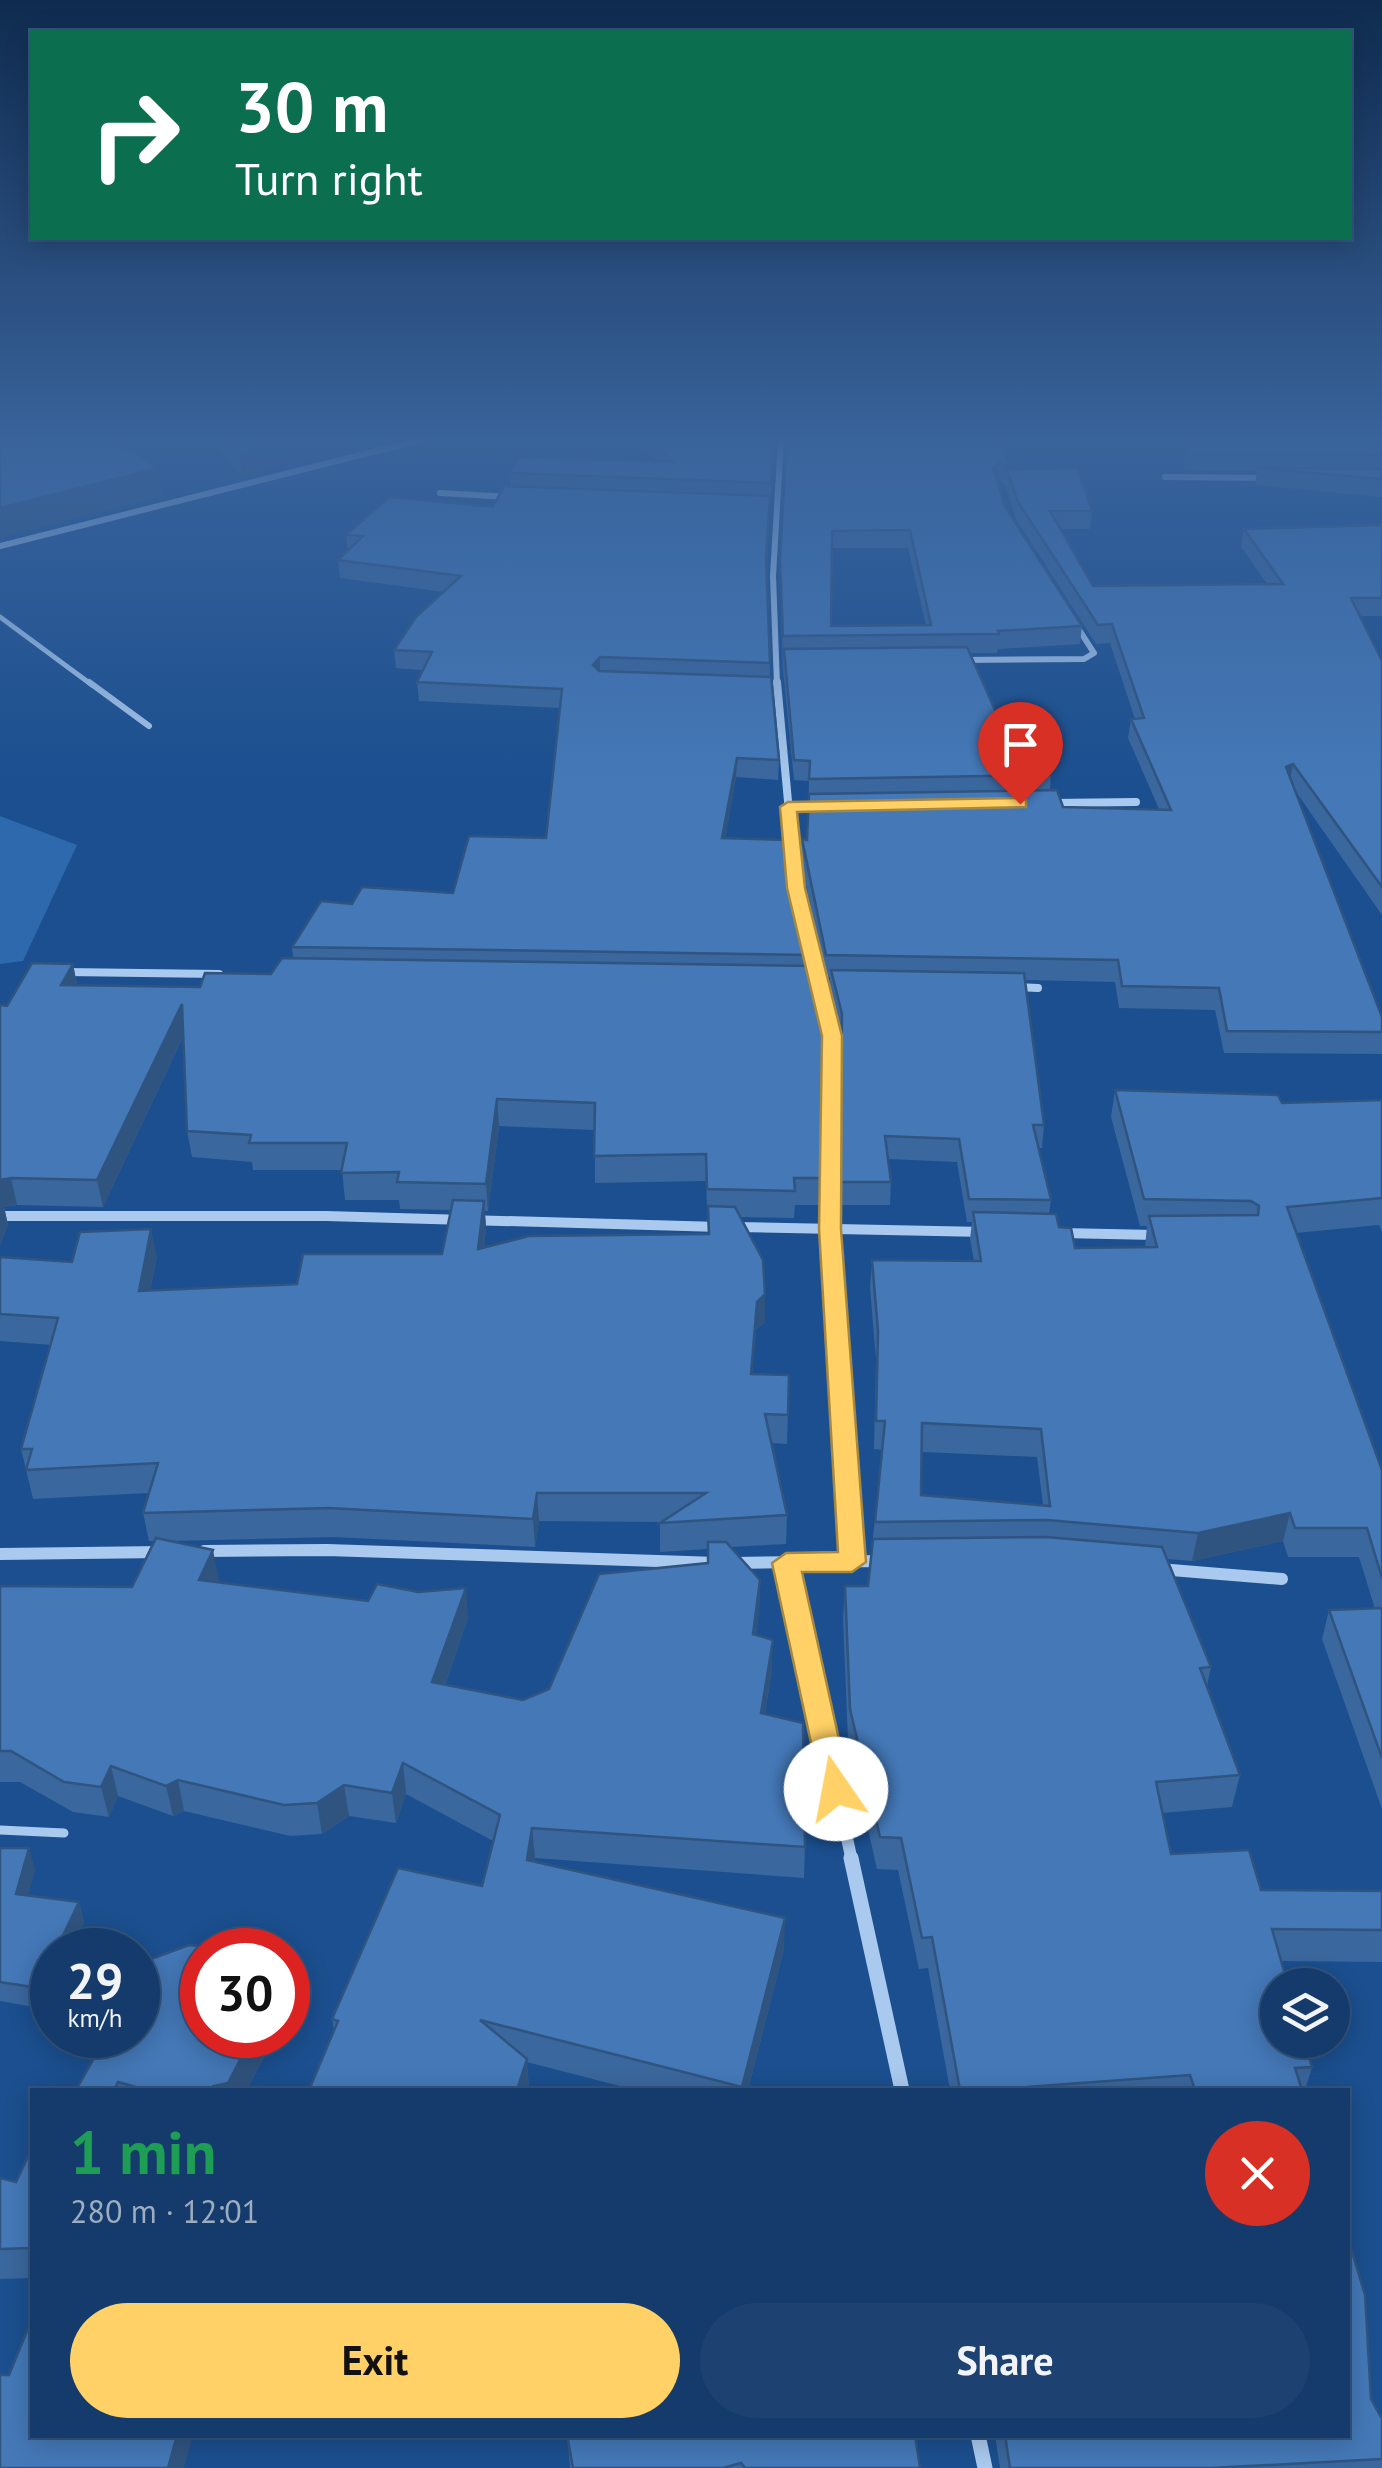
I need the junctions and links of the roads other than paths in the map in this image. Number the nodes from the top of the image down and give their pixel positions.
1 (774, 554) edge
2 (1063, 610) edge
3 (0, 616) edge
4 (950, 660) edge
5 (797, 661) edge
6 (778, 662) junction
7 (149, 726) dead end
8 (1136, 802) dead end
9 (1040, 803) edge
10 (788, 807) junction
11 (827, 807) edge
12 (65, 972) edge
13 (224, 974) edge
14 (799, 981) edge
15 (819, 981) junction
16 (839, 982) edge
17 (998, 987) edge
18 (1038, 988) dead end
19 (0, 1216) edge
20 (830, 1229) junction
21 (1008, 1232) edge
22 (1048, 1233) edge
23 (1167, 1236) edge
24 (173, 1552) edge
25 (192, 1552) edge
26 (0, 1554) edge
27 (890, 1561) edge
28 (852, 1562) junction
29 (786, 1563) junction
30 (1153, 1568) edge
31 (1282, 1579) dead end
32 (0, 1830) edge
33 (64, 1833) dead end
34 (902, 2088) edge
35 (979, 2438) edge
36 (985, 2468) edge

1 - 6 street
2 - 4 street
3 - 7 lane
5 - 6 street
6 - 10 street
8 - 9 street
10 - 11 street
10 - 15 street
12 - 13 street
14 - 15 street
15 - 16 street
15 - 20 street
17 - 18 street
19 - 20 street
20 - 21 street
20 - 28 street
22 - 23 street
24 - 26 street
25 - 29 street
27 - 28 street
28 - 29 street
29 - 34 street
30 - 31 street
32 - 33 lane
35 - 36 street

